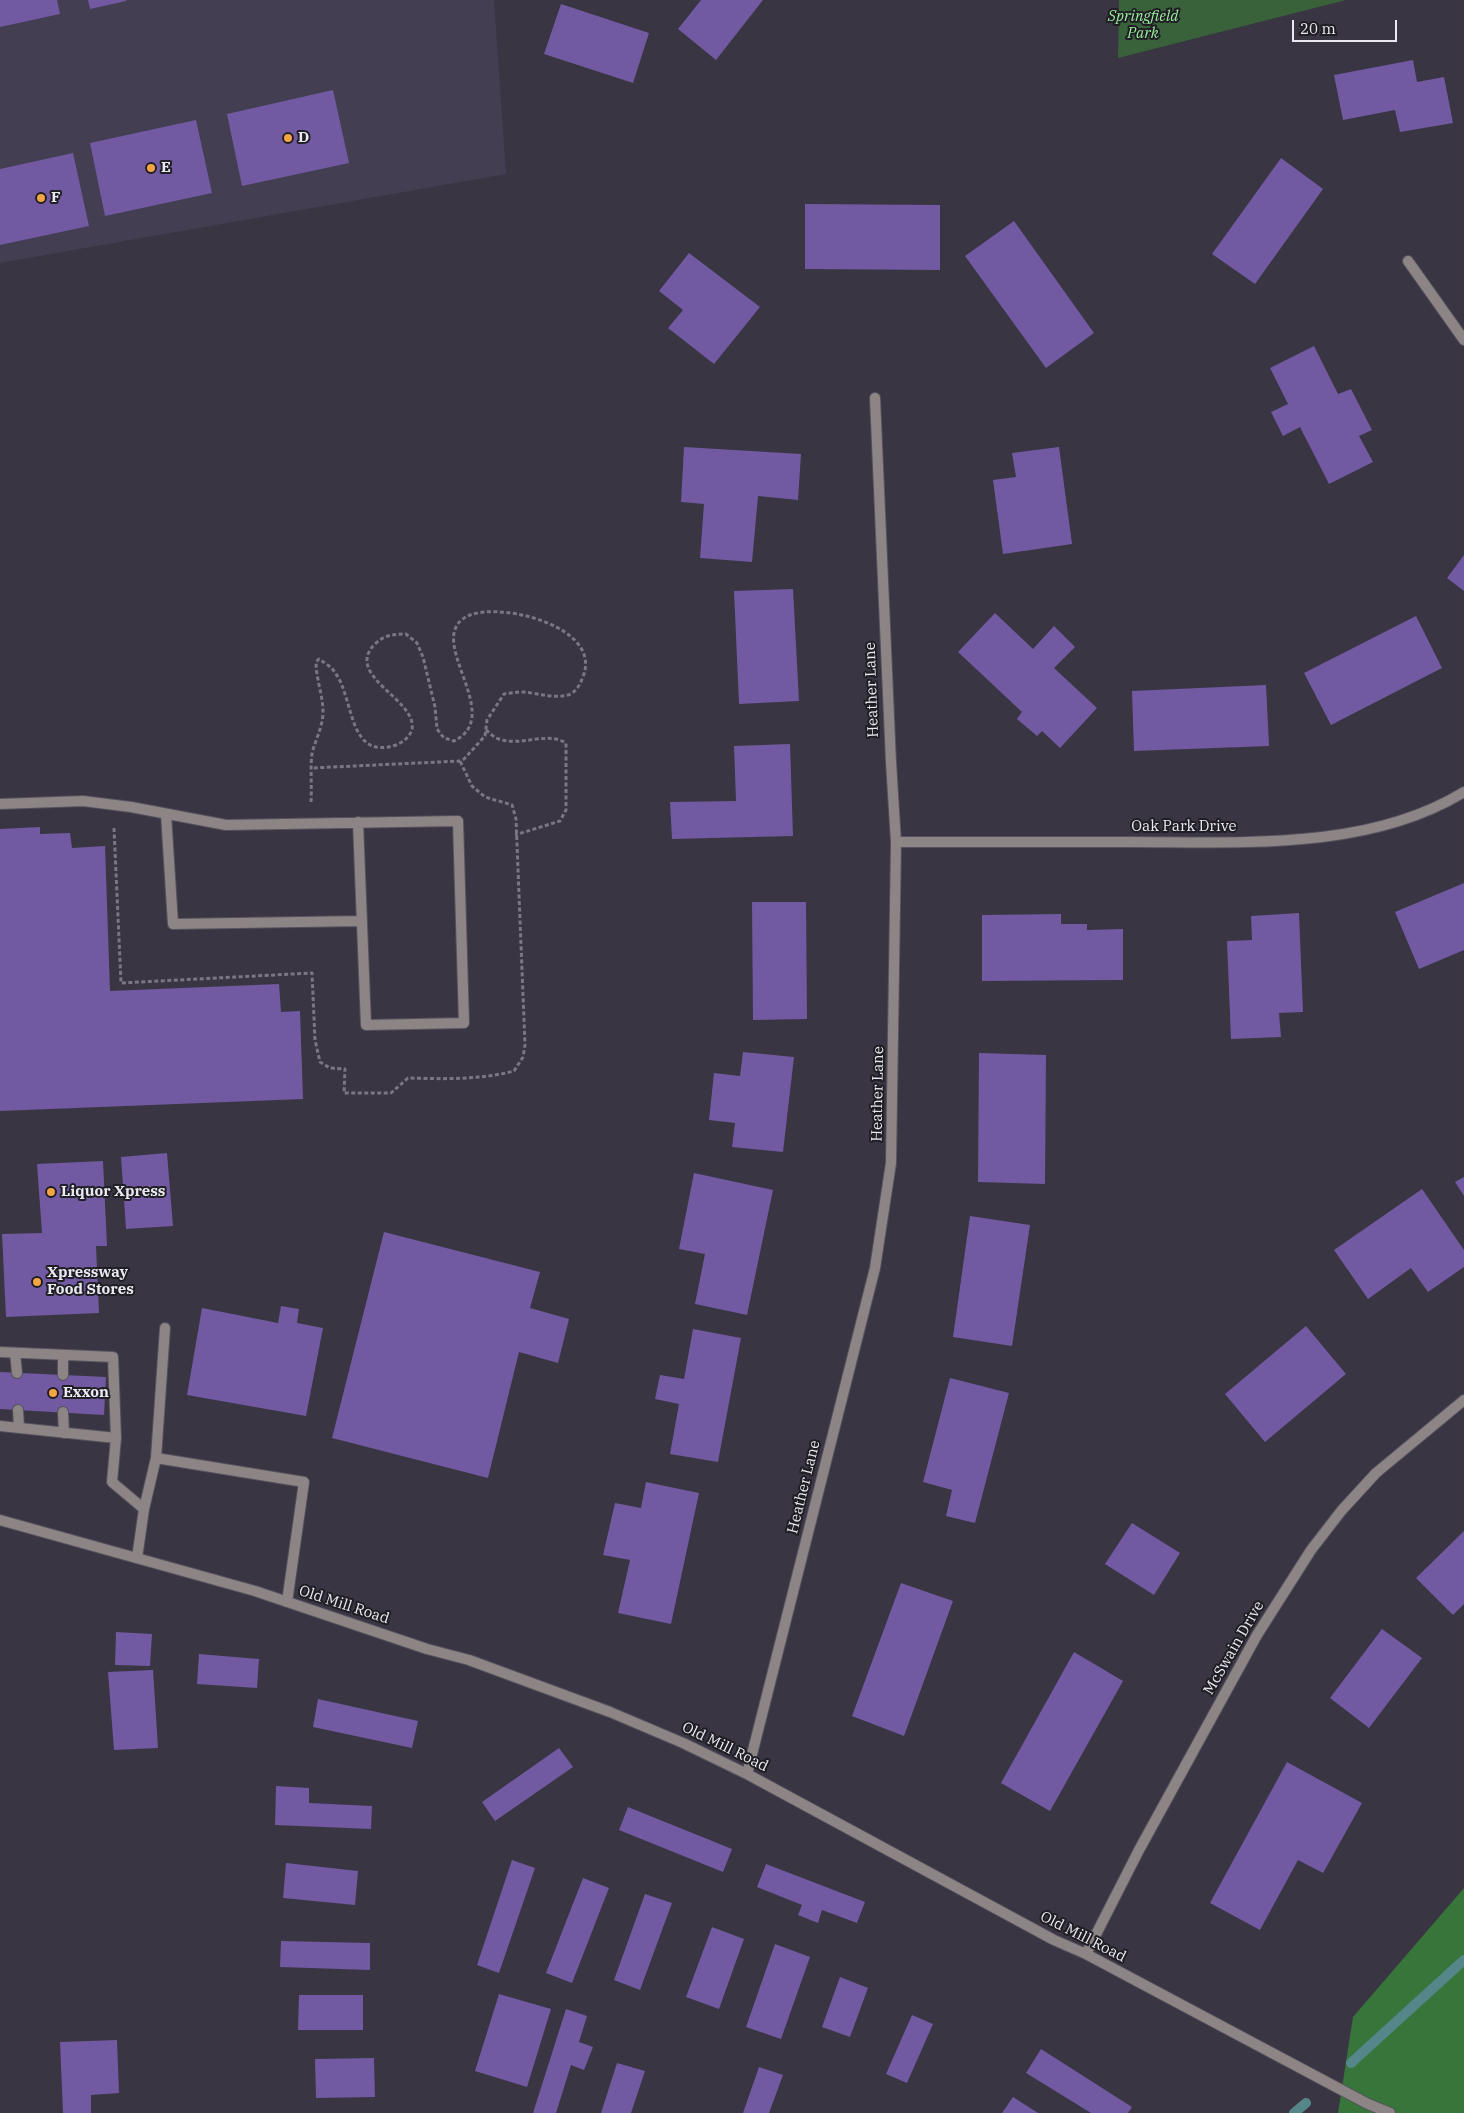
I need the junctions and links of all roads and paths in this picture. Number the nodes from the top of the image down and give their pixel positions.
1 (1408, 261) dead end
2 (1464, 340) edge
3 (875, 398) dead end
4 (486, 730) junction
5 (460, 761) junction
6 (312, 768) junction
7 (1464, 792) edge
8 (0, 804) edge
9 (166, 814) junction
10 (358, 822) junction
11 (311, 825) junction
12 (106, 826) dead end
13 (515, 835) junction
14 (896, 842) junction
15 (362, 922) junction
16 (165, 1328) dead end
17 (0, 1352) edge
18 (15, 1353) junction
19 (63, 1355) junction
20 (17, 1373) dead end
21 (63, 1375) dead end
22 (1464, 1400) edge
23 (18, 1410) dead end
24 (63, 1412) dead end
25 (0, 1426) edge
26 (19, 1427) junction
27 (64, 1433) junction
28 (116, 1438) junction
29 (156, 1458) junction
30 (144, 1509) junction
31 (0, 1520) edge
32 (136, 1558) junction
33 (287, 1602) junction
34 (747, 1774) junction
35 (1086, 1954) junction
36 (1390, 2113) edge

1 - 2 street
3 - 14 street, Heather Lane
4 - 5 path
4 - 6 path
4 - 13 path
5 - 6 path
5 - 13 path
6 - 11 path
7 - 14 street, Oak Park Drive
8 - 9 street
9 - 11 street
9 - 15 street
10 - 11 street
10 - 15 street
10 - 15 street
12 - 13 path
14 - 34 street, Heather Lane
16 - 29 street
17 - 18 street
18 - 19 street
18 - 20 street
19 - 21 street
19 - 28 street
22 - 35 street, McSwain Drive
23 - 26 street
24 - 27 street
25 - 26 street
26 - 27 street
27 - 28 street
28 - 30 street
29 - 30 street
29 - 33 street
30 - 32 street
31 - 32 street, Old Mill Road
32 - 33 street, Old Mill Road
33 - 34 street, Old Mill Road
34 - 35 street, Old Mill Road
35 - 36 street, Old Mill Road

